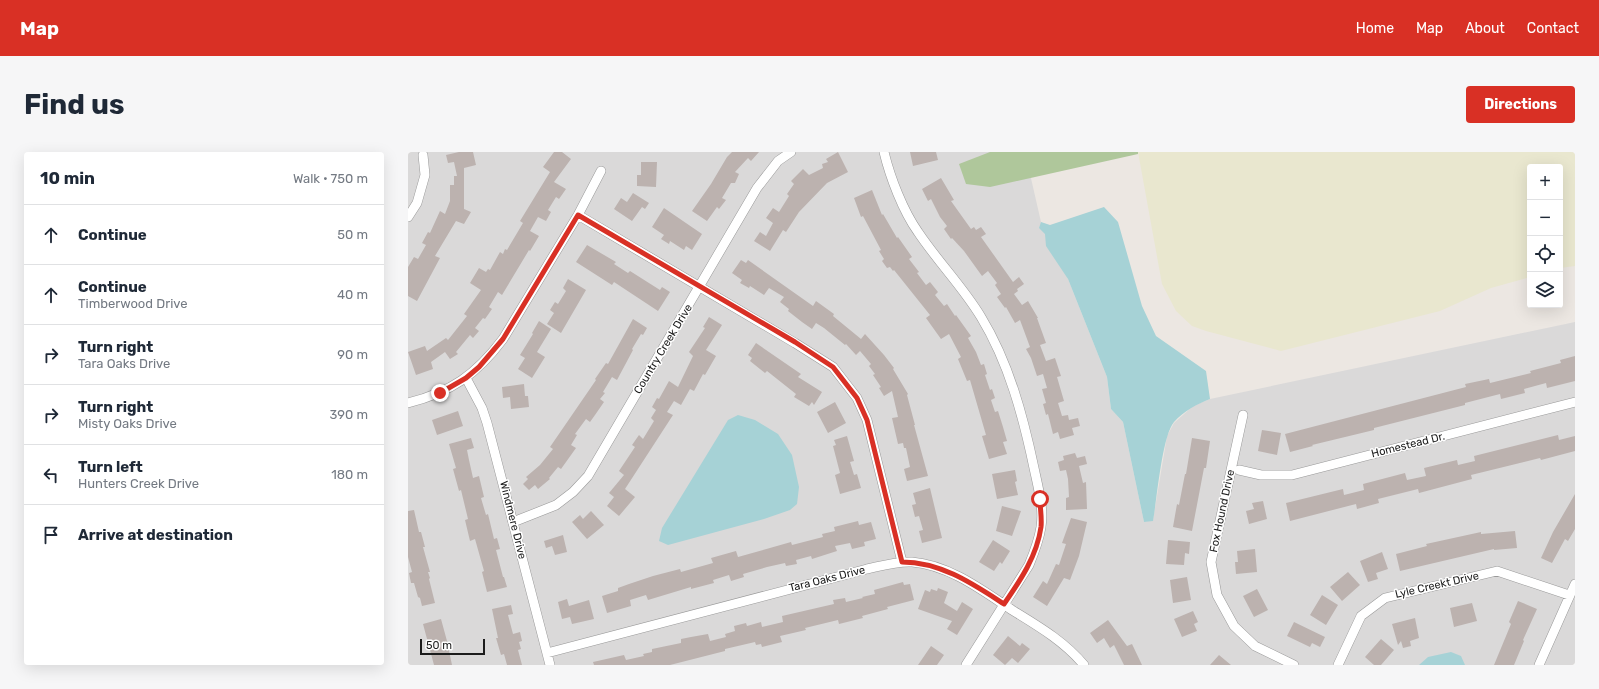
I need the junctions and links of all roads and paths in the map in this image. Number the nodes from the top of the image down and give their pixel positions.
1 (791, 152) edge
2 (884, 152) edge
3 (423, 155) dead end
4 (601, 171) dead end
5 (578, 215) junction
6 (408, 217) edge
7 (700, 286) junction
8 (466, 378) junction
9 (1575, 402) edge
10 (408, 403) edge
11 (1243, 415) dead end
12 (1239, 470) dead end
13 (513, 522) junction
14 (902, 562) junction
15 (1575, 584) edge
16 (1569, 595) junction
17 (1004, 604) junction
18 (547, 653) junction
19 (550, 665) edge
20 (966, 665) edge
21 (1084, 665) edge
22 (1294, 665) edge
23 (1338, 665) edge
24 (1539, 665) edge

1 - 7 street, Country Creek Drive
2 - 17 street
3 - 6 street
4 - 5 street
5 - 7 street
5 - 8 street
7 - 13 street, Country Creek Drive
7 - 14 street
8 - 10 street
8 - 13 street, Windmere Drive
9 - 12 street, Homestead Dr.
11 - 22 street, Fox Hound Drive
13 - 18 street, Windmere Drive
14 - 17 street, Tara Oaks Drive
14 - 18 street, Tara Oaks Drive
15 - 16 street
16 - 23 street, Lyle Creekt Drive
16 - 24 street
17 - 20 street
17 - 21 street, Tara Oaks Drive
18 - 19 street, Windmere Drive

